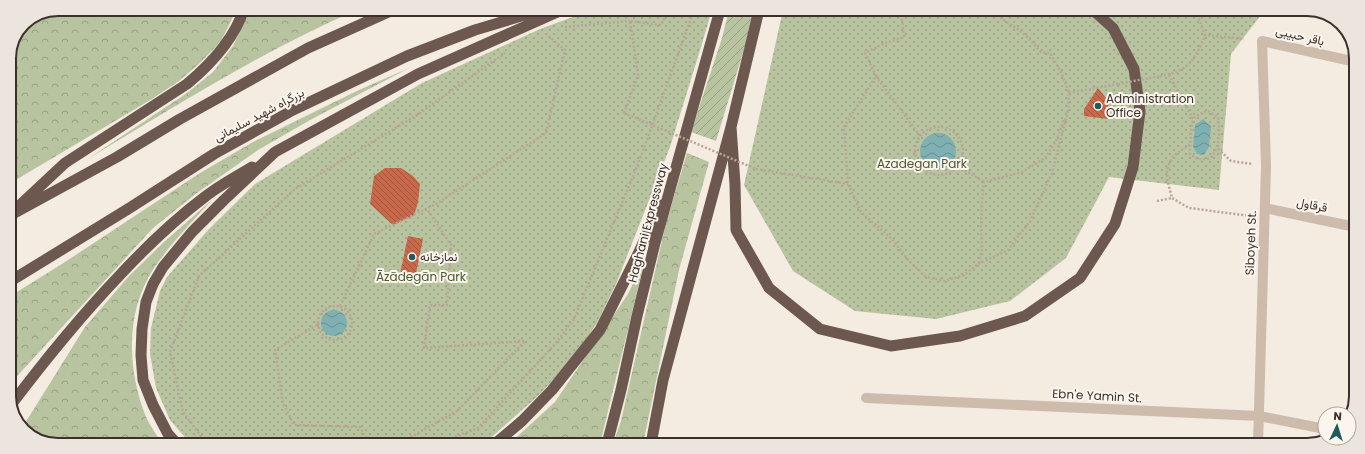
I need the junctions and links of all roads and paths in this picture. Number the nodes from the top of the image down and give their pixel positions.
1 (240, 16) edge
2 (380, 16) edge
3 (521, 16) edge
4 (548, 16) edge
5 (666, 16) edge
6 (692, 16) edge
7 (718, 16) edge
8 (758, 16) edge
9 (902, 16) edge
10 (998, 16) edge
11 (1100, 16) edge
12 (1198, 16) edge
13 (630, 21) junction
14 (563, 27) dead end
15 (545, 33) dead end
16 (1204, 35) junction
17 (1244, 39) dead end
18 (1262, 41) joint
19 (508, 52) dead end
20 (1349, 60) edge
21 (1169, 74) junction
22 (876, 76) junction
23 (1069, 93) junction
24 (1068, 111) junction
25 (1193, 119) junction
26 (731, 128) junction
27 (920, 136) junction
28 (1190, 145) junction
29 (1218, 149) junction
30 (275, 152) junction
31 (958, 166) junction
32 (1266, 166) junction
33 (674, 171) junction
34 (984, 182) junction
35 (848, 184) junction
36 (1172, 198) junction
37 (1158, 201) dead end
38 (16, 208) edge
39 (427, 209) junction
40 (16, 211) edge
41 (1264, 213) junction
42 (1349, 226) edge
43 (978, 264) junction
44 (16, 278) edge
45 (340, 306) junction
46 (317, 325) junction
47 (16, 398) edge
48 (866, 398) dead end
49 (1259, 416) junction
50 (1317, 427) edge
51 (172, 438) edge
52 (202, 438) edge
53 (366, 438) edge
54 (409, 438) edge
55 (453, 438) edge
56 (502, 438) edge
57 (609, 438) edge
58 (652, 438) edge
59 (1258, 438) edge

1 - 38 highway
2 - 40 highway
3 - 44 highway, بزرگراه شهید سلیمانی
4 - 30 highway
5 - 13 path
6 - 55 path
7 - 33 highway, Haghani Expressway
8 - 26 highway
9 - 22 path
10 - 23 path
11 - 26 highway
12 - 16 path
13 - 14 path
13 - 35 path, bridge
15 - 39 path
16 - 17 path
16 - 21 path
18 - 20 street, باقر حبیبی
18 - 32 street, Siboyeh St.
19 - 52 path
21 - 23 path, bridge
21 - 25 path
22 - 27 path
22 - 35 path
23 - 24 path
24 - 34 path
24 - 43 path
25 - 28 path
25 - 29 path
26 - 58 highway
27 - 31 path
27 - 31 path
28 - 29 path
28 - 36 path
29 - 32 path
30 - 47 highway
30 - 51 highway
31 - 34 path
32 - 41 street, Siboyeh St.
33 - 56 highway
33 - 57 highway, Haghani Expressway
34 - 43 path
35 - 43 path
36 - 37 path
36 - 41 path
39 - 45 path
39 - 54 path
41 - 42 street, قرقاول
41 - 49 street, Siboyeh St.
45 - 46 path
45 - 46 path
46 - 53 path
48 - 49 street, Ebn'e Yamin St.
49 - 50 street, Ebn'e Yamin St.
49 - 59 street, Siboyeh St.

